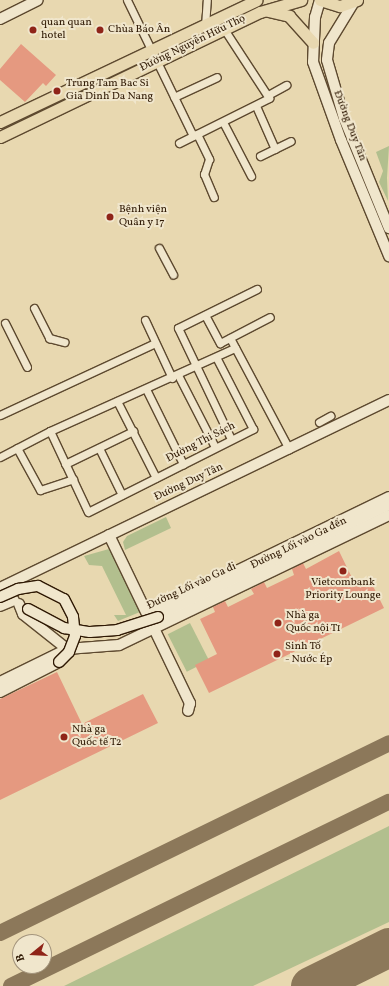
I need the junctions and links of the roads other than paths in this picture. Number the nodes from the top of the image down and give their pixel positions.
1 (38, 0) edge
2 (128, 0) edge
3 (207, 0) edge
4 (258, 0) edge
5 (301, 0) edge
6 (320, 0) edge
7 (358, 1) edge
8 (263, 10) junction
9 (0, 19) edge
10 (205, 26) junction
11 (224, 29) junction
12 (312, 48) junction
13 (326, 55) junction
14 (153, 56) junction
15 (217, 78) dead end
16 (286, 85) dead end
17 (268, 95) junction
18 (174, 97) junction
19 (256, 106) junction
20 (1, 121) edge
21 (223, 122) junction
22 (195, 135) junction
23 (0, 137) edge
24 (291, 141) dead end
25 (180, 143) dead end
26 (276, 149) junction
27 (260, 156) dead end
28 (251, 176) dead end
29 (214, 197) dead end
30 (389, 228) edge
31 (159, 248) dead end
32 (389, 256) edge
33 (172, 274) dead end
34 (257, 289) dead end
35 (34, 308) dead end
36 (205, 315) junction
37 (270, 317) dead end
38 (145, 320) dead end
39 (5, 323) dead end
40 (230, 338) junction
41 (64, 342) dead end
42 (155, 343) junction
43 (235, 348) junction
44 (216, 357) junction
45 (27, 367) dead end
46 (195, 367) junction
47 (175, 376) junction
48 (146, 389) junction
49 (389, 400) edge
50 (117, 401) junction
51 (0, 415) edge
52 (330, 416) dead end
53 (319, 422) dead end
54 (50, 431) junction
55 (133, 431) junction
56 (231, 439) junction
57 (215, 447) junction
58 (17, 448) junction
59 (99, 448) junction
60 (289, 449) junction
61 (0, 457) edge
62 (65, 464) junction
63 (183, 464) junction
64 (156, 478) junction
65 (72, 479) junction
66 (122, 495) junction
67 (389, 497) edge
68 (389, 505) edge
69 (389, 515) edge
70 (109, 535) junction
71 (3, 587) edge
72 (0, 597) edge
73 (16, 602) junction
74 (0, 606) edge
75 (148, 614) junction
76 (154, 628) junction
77 (67, 649) junction
78 (0, 682) edge
79 (0, 688) edge
80 (0, 692) edge
81 (188, 711) dead end

1 - 9 street
2 - 14 street
3 - 10 street, Đường Nguyễn Hữu Thọ
4 - 10 main road, Đường Nguyễn Hữu Thọ
5 - 8 main road, Đường Nguyễn Hữu Thọ
6 - 7 main road
6 - 12 street, Đường Duy Tân
7 - 13 street
8 - 11 main road, Đường Nguyễn Hữu Thọ
8 - 12 main road
10 - 14 main road, Đường Nguyễn Hữu Thọ
11 - 14 main road, Đường Nguyễn Hữu Thọ
11 - 17 street
12 - 13 street
12 - 32 street, Đường Duy Tân
13 - 30 street, Đường Duy Tân
14 - 18 street
14 - 20 main road, Đường Nguyễn Hữu Thọ
14 - 23 main road, Đường Nguyễn Hữu Thọ
15 - 18 street
16 - 17 street
17 - 19 street
18 - 22 street
19 - 21 street
19 - 26 street
21 - 22 street
21 - 28 street
22 - 25 street
22 - 29 street
24 - 26 street
26 - 27 street
31 - 33 street
34 - 36 street
35 - 41 street
36 - 40 street
36 - 46 street
37 - 40 street
38 - 42 street
39 - 45 street
40 - 43 street
42 - 47 street
42 - 51 street
43 - 44 street
43 - 60 street
44 - 46 street
44 - 56 street, Đường Thi Sách
46 - 47 street
46 - 56 street
47 - 48 street
47 - 57 street
48 - 50 street
48 - 63 street
49 - 60 street, Đường Duy Tân
50 - 54 street
50 - 55 street
52 - 53 street
54 - 58 street
54 - 62 street
55 - 59 street
55 - 64 street
56 - 57 street, Đường Thi Sách
57 - 63 street, Đường Thi Sách
58 - 61 street
58 - 65 street
59 - 62 street
59 - 66 street
60 - 70 street, Đường Duy Tân
62 - 65 street
63 - 64 street, Đường Thi Sách
64 - 66 street, Đường Thi Sách
65 - 66 street, Đường Thi Sách
67 - 75 street
68 - 73 street, Đường Lối vào Ga đi, bridge
69 - 76 street, Đường Lối vào Ga đến
70 - 71 street, Đường Duy Tân
70 - 75 street
71 - 73 street
72 - 80 street, bridge
73 - 74 street
73 - 77 street
75 - 76 street
76 - 77 street, Đường Lối vào Ga đến
76 - 81 street
77 - 78 street, Đường Lối vào Ga đến
77 - 79 street

